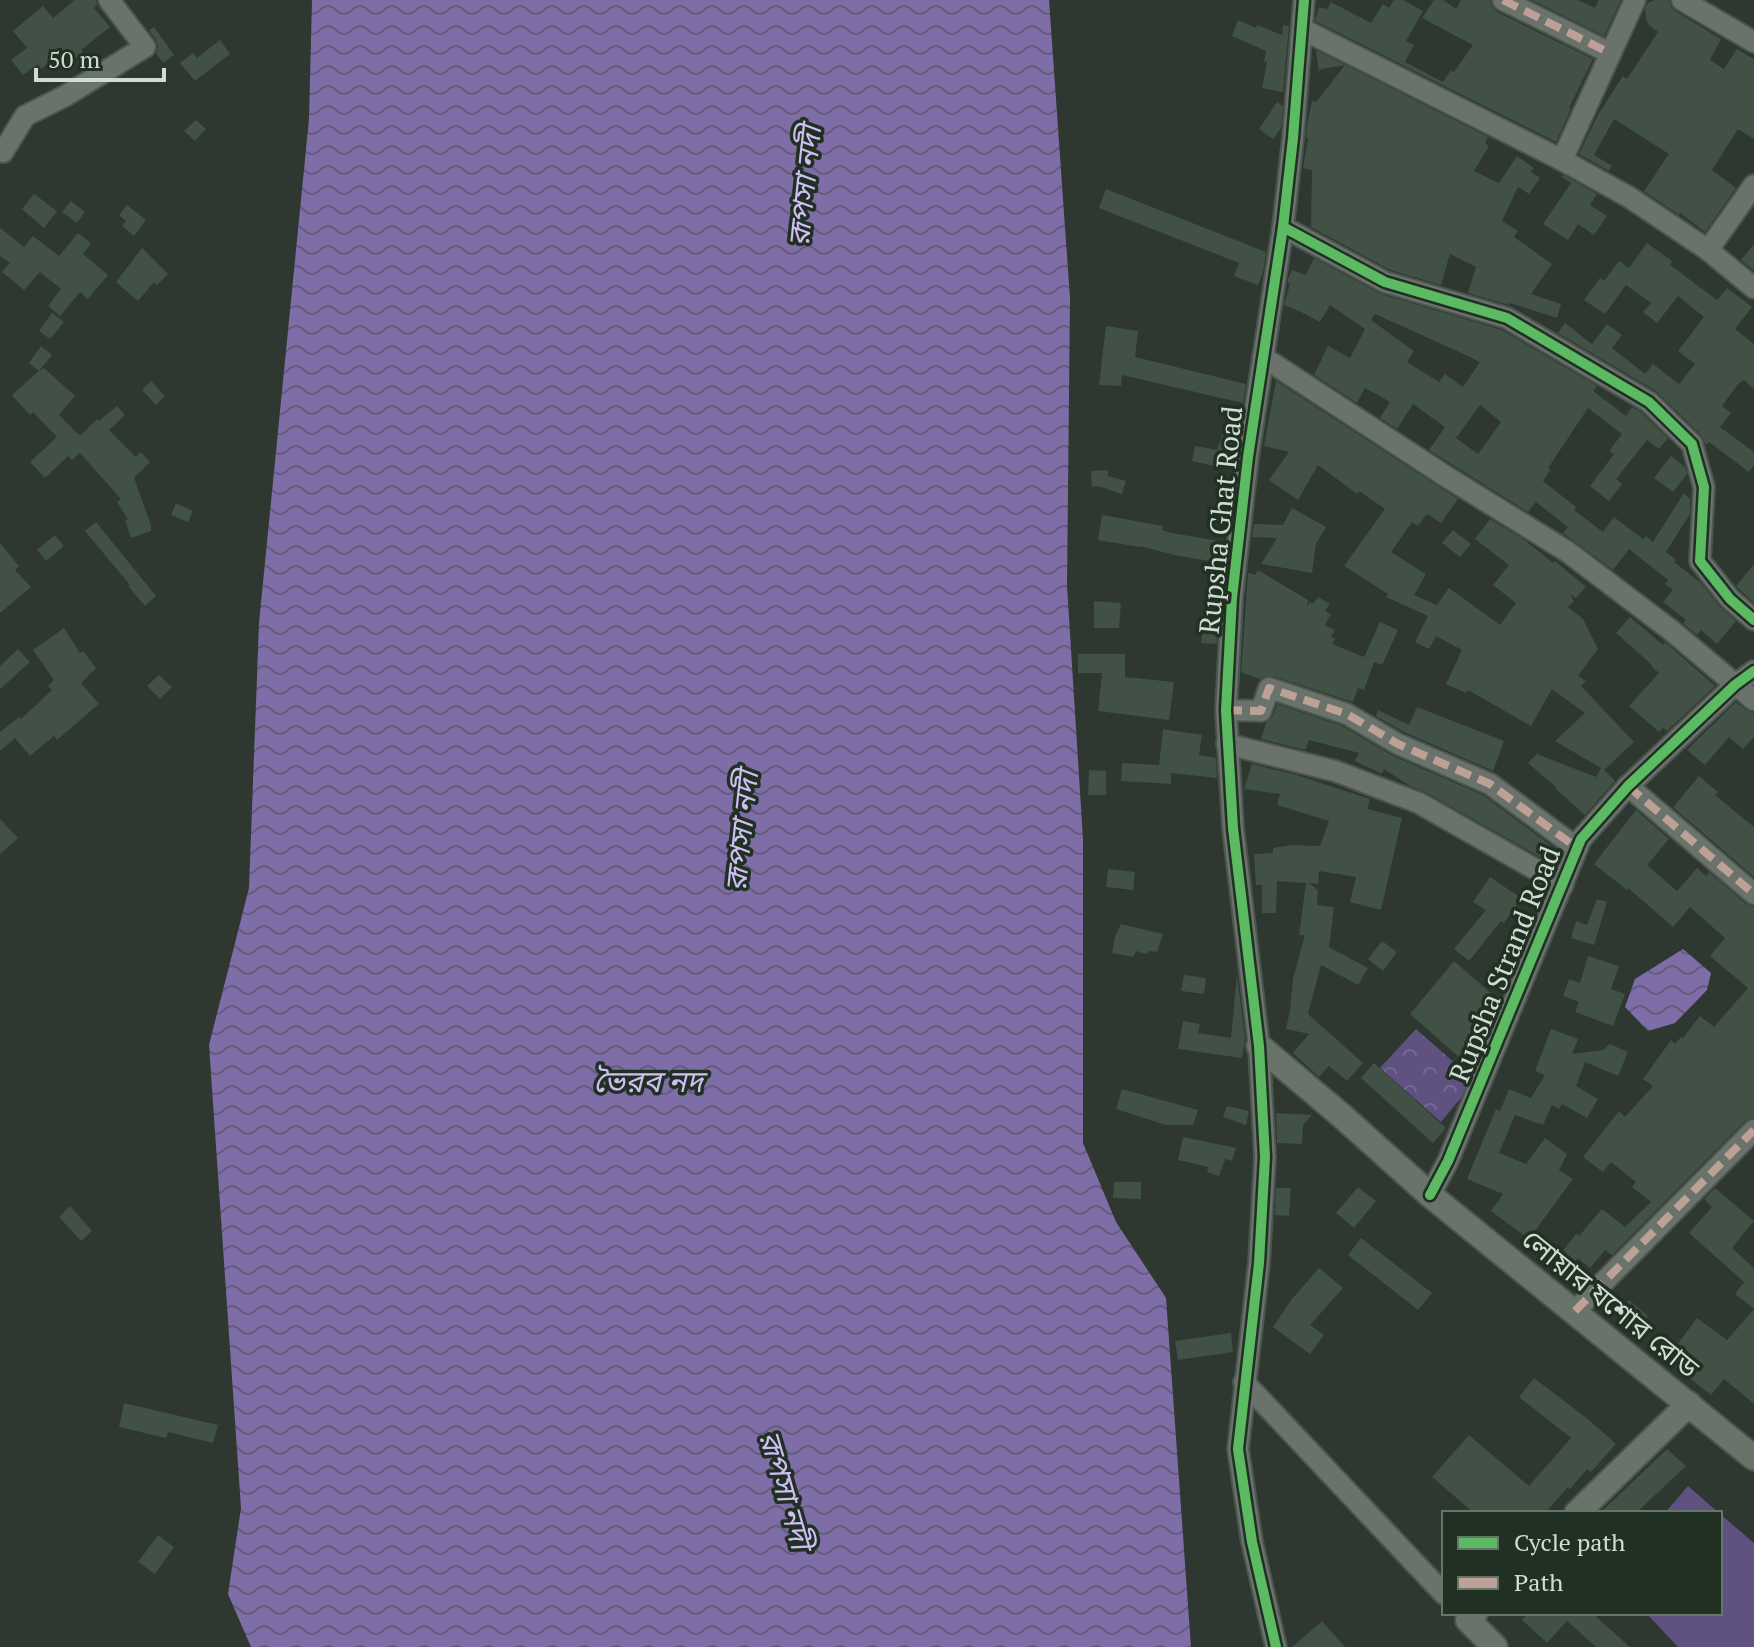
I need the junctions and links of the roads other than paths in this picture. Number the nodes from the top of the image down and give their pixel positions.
1 (109, 0) edge
2 (1304, 0) edge
3 (1503, 0) edge
4 (1635, 0) edge
5 (1682, 0) edge
6 (1302, 29) junction
7 (1754, 42) edge
8 (1610, 53) junction
9 (3, 152) dead end
10 (1562, 160) junction
11 (1754, 185) edge
12 (1283, 227) junction
13 (1708, 250) junction
14 (1754, 288) edge
15 (1263, 357) junction
16 (1754, 620) edge
17 (1754, 671) edge
18 (1735, 685) junction
19 (1754, 700) edge
20 (1226, 710) junction
21 (1227, 744) junction
22 (1628, 786) junction
23 (1577, 848) junction
24 (1563, 885) junction
25 (1754, 894) edge
26 (1259, 1046) junction
27 (1754, 1130) edge
28 (1430, 1195) junction
29 (1575, 1311) junction
30 (1244, 1382) junction
31 (1689, 1404) junction
32 (1754, 1458) edge
33 (1579, 1511) edge
34 (1442, 1592) edge
35 (1468, 1615) edge
36 (1276, 1647) edge
37 (1495, 1647) edge

1 - 9 street
2 - 6 street, Rupsha Ghat Road
3 - 8 street
4 - 8 street
5 - 7 street
6 - 10 street
6 - 12 street, Rupsha Ghat Road
8 - 10 street
10 - 13 street
11 - 13 street
12 - 15 street, Rupsha Ghat Road
12 - 16 street
13 - 14 street
15 - 18 street
15 - 20 street, Rupsha Ghat Road
17 - 18 street, Rupsha Strand Road
18 - 19 street
18 - 22 street, Rupsha Strand Road
20 - 21 street, Rupsha Ghat Road
20 - 23 street
21 - 24 street
21 - 26 street, Rupsha Ghat Road
22 - 23 street, Rupsha Strand Road
22 - 25 street
23 - 24 street, Rupsha Strand Road
24 - 28 street, Rupsha Strand Road
26 - 28 main road, লোয়ার যশোর রোড
26 - 30 street, Rupsha Ghat Road
27 - 29 street
28 - 29 main road, লোয়ার যশোর রোড
29 - 31 main road, লোয়ার যশোর রোড
30 - 34 street
30 - 36 street, Rupsha Ghat Road
31 - 32 main road, লোয়ার যশোর রোড
31 - 33 main road
35 - 37 main road

